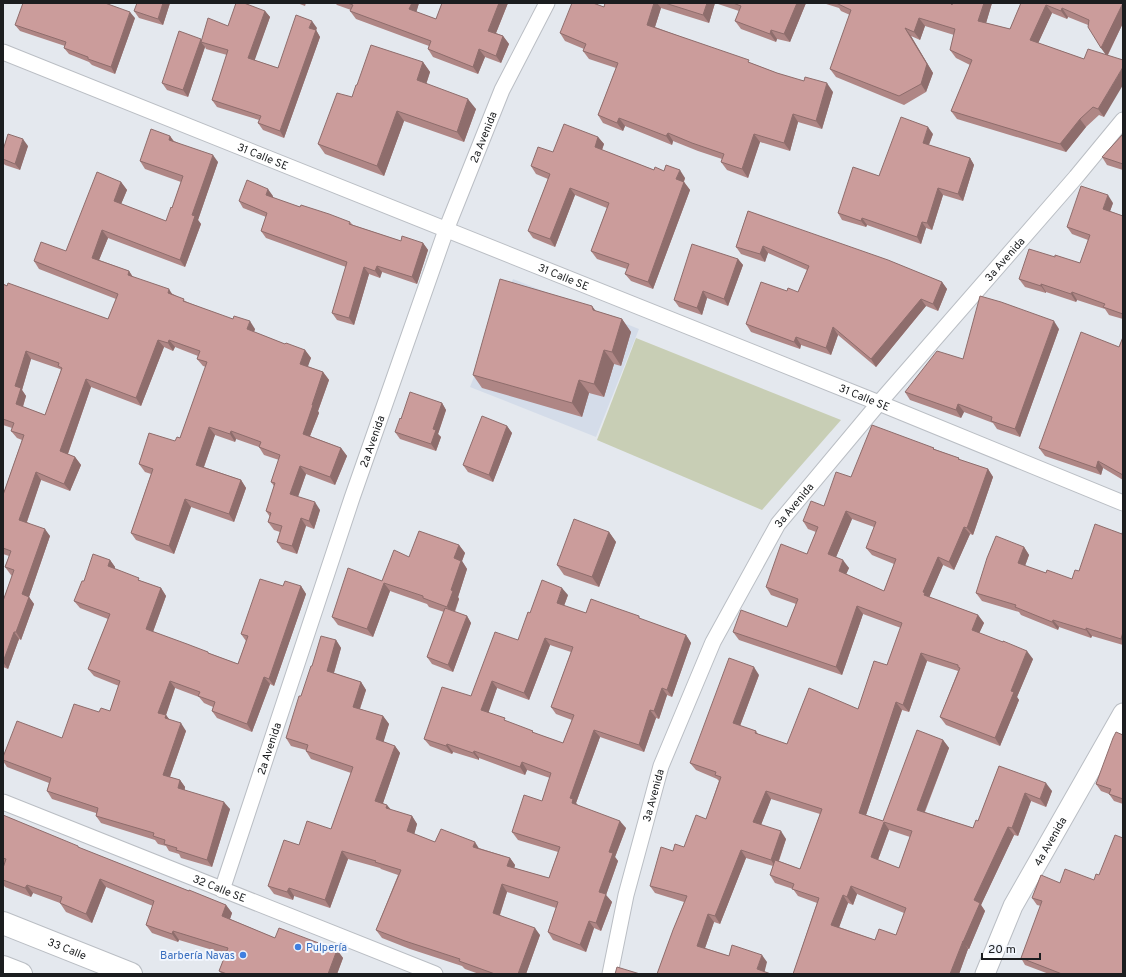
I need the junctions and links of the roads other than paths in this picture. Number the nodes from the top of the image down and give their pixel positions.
1 (547, 3) edge
2 (3, 52) edge
3 (1123, 120) edge
4 (446, 230) junction
5 (880, 403) junction
6 (1123, 503) edge
7 (1123, 713) edge
8 (3, 802) edge
9 (222, 890) junction
10 (3, 923) edge
11 (3, 967) edge
12 (21, 974) edge
13 (131, 974) edge
14 (435, 974) edge
15 (610, 974) edge
16 (985, 974) edge

1 - 4 street, 2a Avenida
2 - 4 street, 31 Calle SE
3 - 5 street, 3a Avenida
4 - 5 street, 31 Calle SE
4 - 9 street, 2a Avenida
5 - 6 street, 31 Calle SE
5 - 15 street, 3a Avenida
7 - 16 street, 4a Avenida
8 - 9 street, 32 Calle SE
9 - 14 street, 32 Calle SE
10 - 13 main road, 33 Calle
11 - 12 main road

